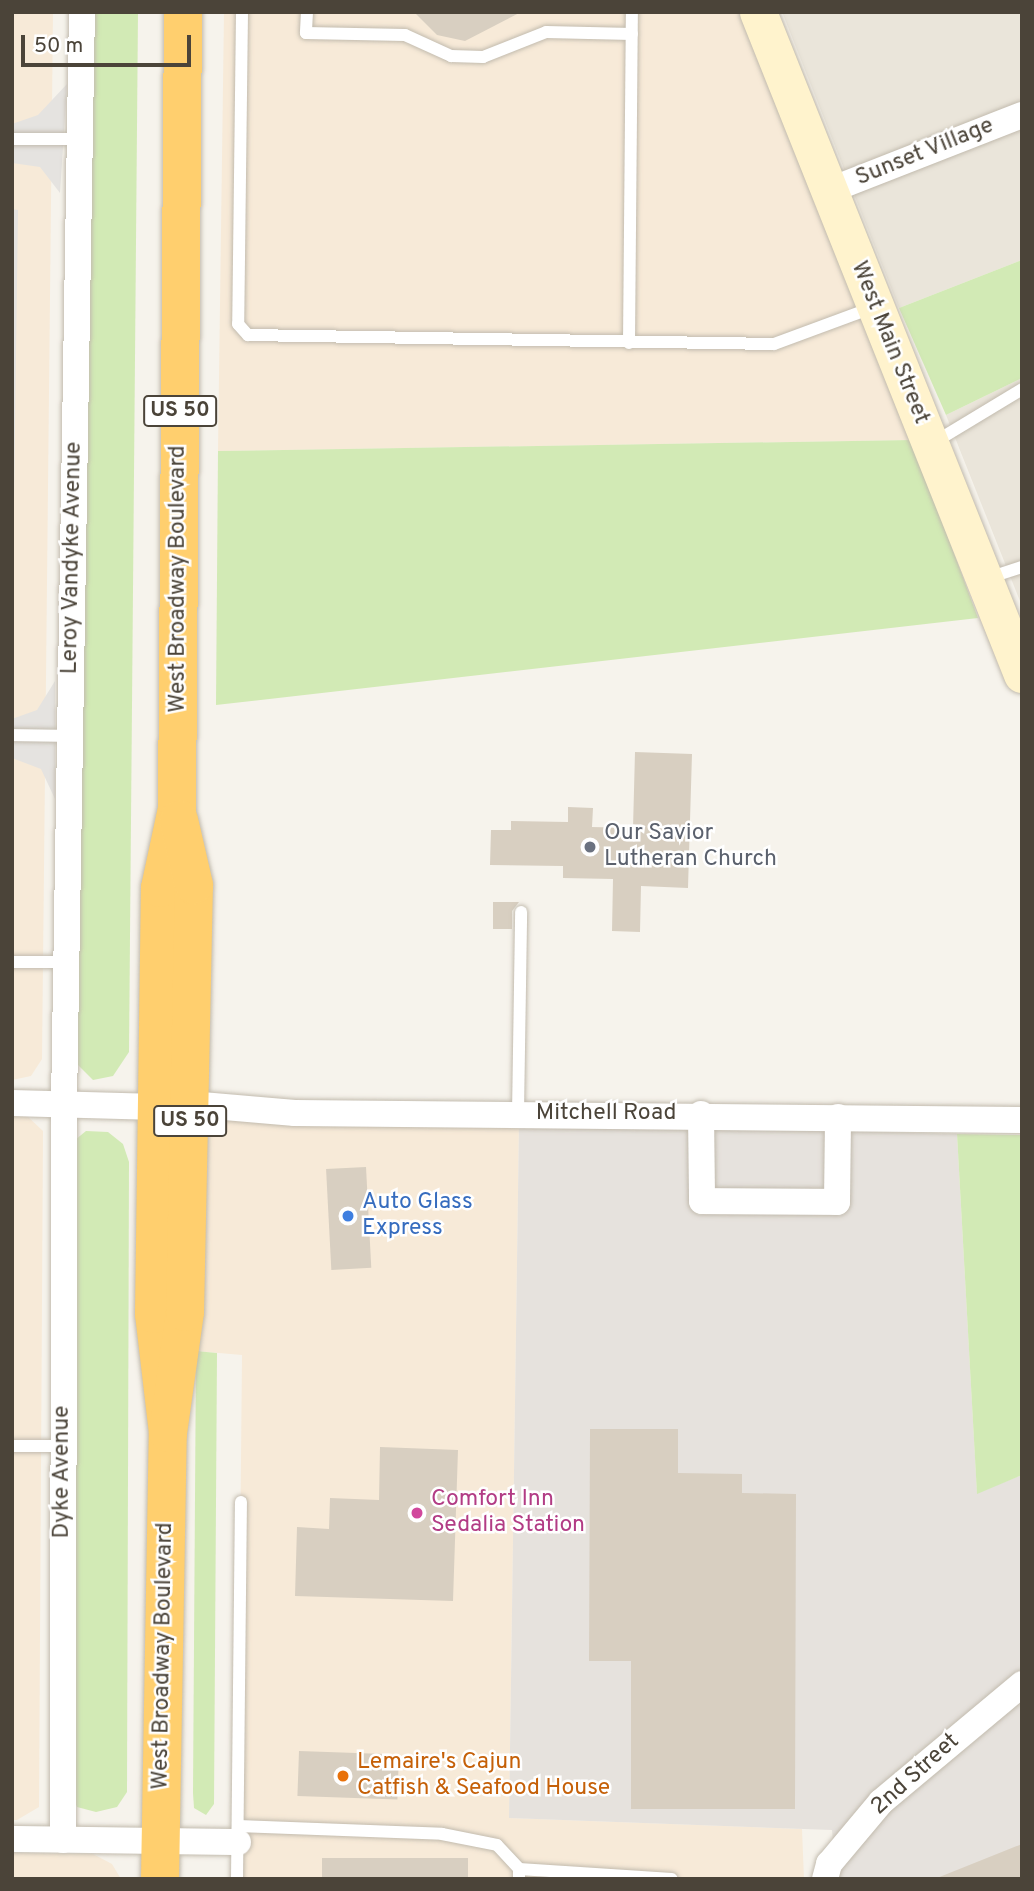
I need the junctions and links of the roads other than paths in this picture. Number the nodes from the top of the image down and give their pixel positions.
1 (82, 12) edge
2 (183, 12) edge
3 (242, 12) edge
4 (307, 12) edge
5 (632, 12) edge
6 (758, 12) edge
7 (632, 34) junction
8 (1022, 115) edge
9 (12, 139) edge
10 (80, 139) junction
11 (828, 191) junction
12 (875, 307) junction
13 (629, 343) junction
14 (1022, 389) edge
15 (930, 445) junction
16 (1022, 567) edge
17 (984, 580) junction
18 (1022, 674) edge
19 (12, 735) edge
20 (70, 736) junction
21 (521, 912) dead end
22 (12, 962) edge
23 (66, 962) junction
24 (12, 1103) edge
25 (64, 1104) junction
26 (174, 1105) junction
27 (518, 1113) junction
28 (701, 1114) junction
29 (838, 1117) junction
30 (1022, 1120) edge
31 (12, 1446) edge
32 (63, 1446) junction
33 (241, 1502) dead end
34 (1022, 1684) edge
35 (238, 1834) junction
36 (12, 1839) edge
37 (63, 1840) junction
38 (161, 1840) junction
39 (519, 1874) edge
40 (160, 1879) edge
41 (237, 1879) edge
42 (672, 1879) edge
43 (825, 1879) edge

1 - 10 street, Leroy Vandyke Avenue
2 - 26 highway, West Broadway Boulevard / US 50
3 - 13 lane
4 - 7 lane
5 - 7 lane
6 - 11 main road, West Main Street
7 - 13 lane
8 - 11 street, Sunset Village
9 - 10 lane
10 - 20 street, Leroy Vandyke Avenue
11 - 12 main road, West Main Street
12 - 13 lane
12 - 15 main road, West Main Street
14 - 15 lane
15 - 17 main road, West Main Street
16 - 17 lane
17 - 18 main road, West Main Street
19 - 20 lane
20 - 23 street, Leroy Vandyke Avenue
21 - 27 lane
22 - 23 lane
23 - 25 street, Leroy Vandyke Avenue
24 - 25 street, Mitchell Road
25 - 26 street, Mitchell Road
25 - 32 street, Dyke Avenue
26 - 27 street, Mitchell Road
26 - 38 highway, West Broadway Boulevard / US 50
27 - 28 street, Mitchell Road
28 - 29 street, Mitchell Road
28 - 29 street
29 - 30 street, Mitchell Road
31 - 32 lane
32 - 37 street, Dyke Avenue
33 - 35 lane
34 - 43 street, 2nd Street
35 - 38 street
35 - 39 lane
35 - 41 lane
36 - 37 street
37 - 38 street
38 - 40 highway, West Broadway Boulevard / US 50
39 - 42 lane

